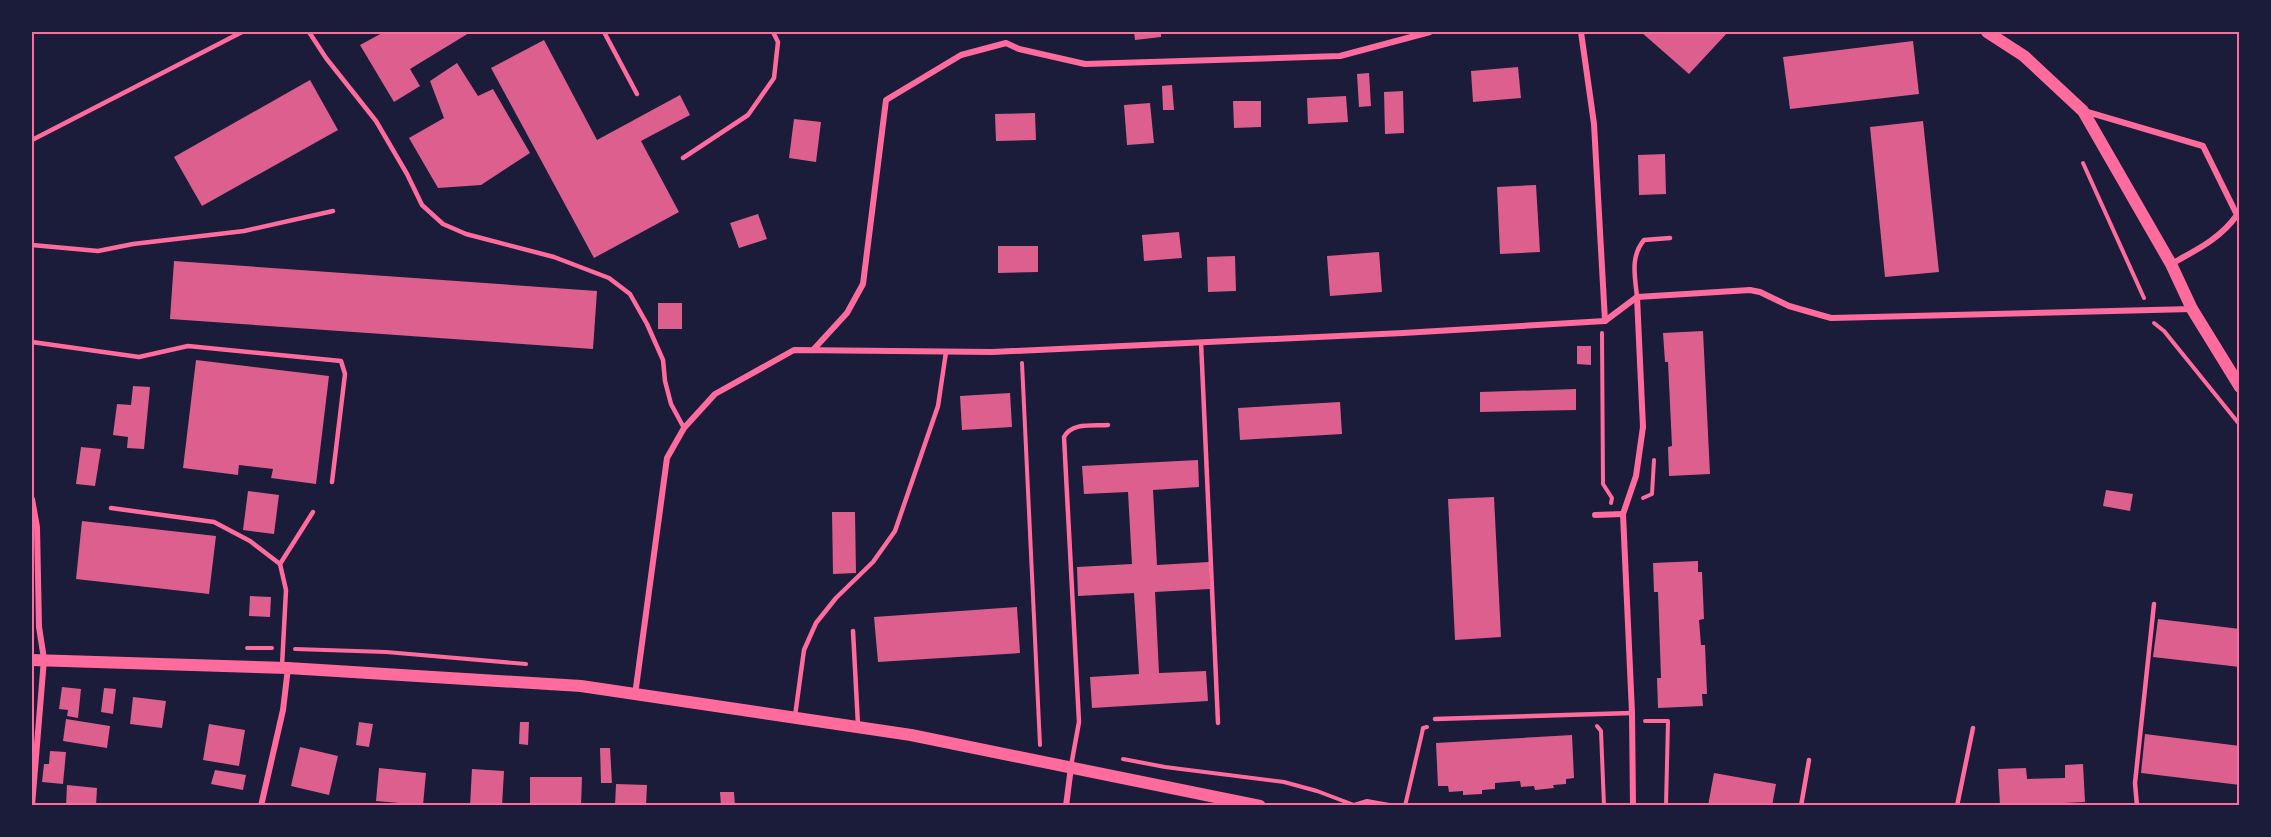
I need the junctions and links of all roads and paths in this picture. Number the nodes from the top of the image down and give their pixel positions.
1 (242, 32) edge
2 (309, 32) edge
3 (604, 32) edge
4 (773, 32) edge
5 (1430, 32) edge
6 (1581, 32) edge
7 (1988, 32) edge
8 (637, 94) dead end
9 (2083, 111) junction
10 (32, 140) edge
11 (683, 158) dead end
12 (2083, 163) dead end
13 (333, 211) dead end
14 (2238, 216) edge
15 (1670, 238) dead end
16 (32, 245) edge
17 (2171, 264) junction
18 (1637, 297) junction
19 (2192, 309) junction
20 (2149, 310) junction
21 (1605, 321) junction
22 (32, 342) edge
23 (1201, 342) junction
24 (813, 350) junction
25 (1022, 350) junction
26 (946, 352) junction
27 (2240, 387) edge
28 (1108, 425) dead end
29 (2240, 425) edge
30 (684, 428) junction
31 (1653, 451) dead end
32 (332, 482) dead end
33 (32, 499) edge
34 (1636, 503) dead end
35 (111, 508) dead end
36 (313, 512) dead end
37 (1623, 514) junction
38 (1594, 515) dead end
39 (280, 564) junction
40 (2154, 604) dead end
41 (854, 631) dead end
42 (38, 659) edge
43 (285, 668) junction
44 (635, 695) junction
45 (1632, 713) junction
46 (795, 718) junction
47 (1435, 719) dead end
48 (1592, 722) dead end
49 (1641, 722) dead end
50 (1218, 723) dead end
51 (1430, 726) dead end
52 (858, 727) junction
53 (1973, 728) dead end
54 (1041, 760) junction
55 (1809, 760) dead end
56 (1071, 766) junction
57 (32, 806) edge
58 (261, 806) edge
59 (1066, 806) edge
60 (1260, 806) edge
61 (1405, 806) edge
62 (1604, 806) edge
63 (1633, 806) edge
64 (1666, 806) edge
65 (1801, 806) edge
66 (1957, 806) edge
67 (2137, 806) edge

1 - 10 lane
2 - 30 lane
3 - 8 lane
4 - 11 lane
5 - 24 street
6 - 21 street
7 - 9 main road
9 - 14 street
9 - 17 main road
12 - 20 path
13 - 16 lane
14 - 17 street
15 - 18 lane
17 - 19 main road
18 - 20 street
18 - 21 street
18 - 37 street
19 - 20 street
19 - 27 main road
20 - 29 path
21 - 23 street
22 - 32 lane
23 - 25 street
23 - 50 lane
24 - 26 street
24 - 30 street
25 - 26 street
25 - 54 path
26 - 46 lane
28 - 56 lane
30 - 44 street
31 - 34 path
33 - 42 street
35 - 39 lane
36 - 39 lane
37 - 38 street
37 - 45 street
39 - 43 lane
40 - 67 lane
41 - 52 lane
42 - 43 main road
42 - 57 street
43 - 44 main road
43 - 58 street
44 - 46 main road
45 - 47 lane
45 - 63 street
46 - 52 main road
48 - 62 path
49 - 64 path
51 - 61 path
52 - 54 main road
53 - 66 lane
54 - 56 main road
55 - 65 lane
56 - 59 street
56 - 60 main road

